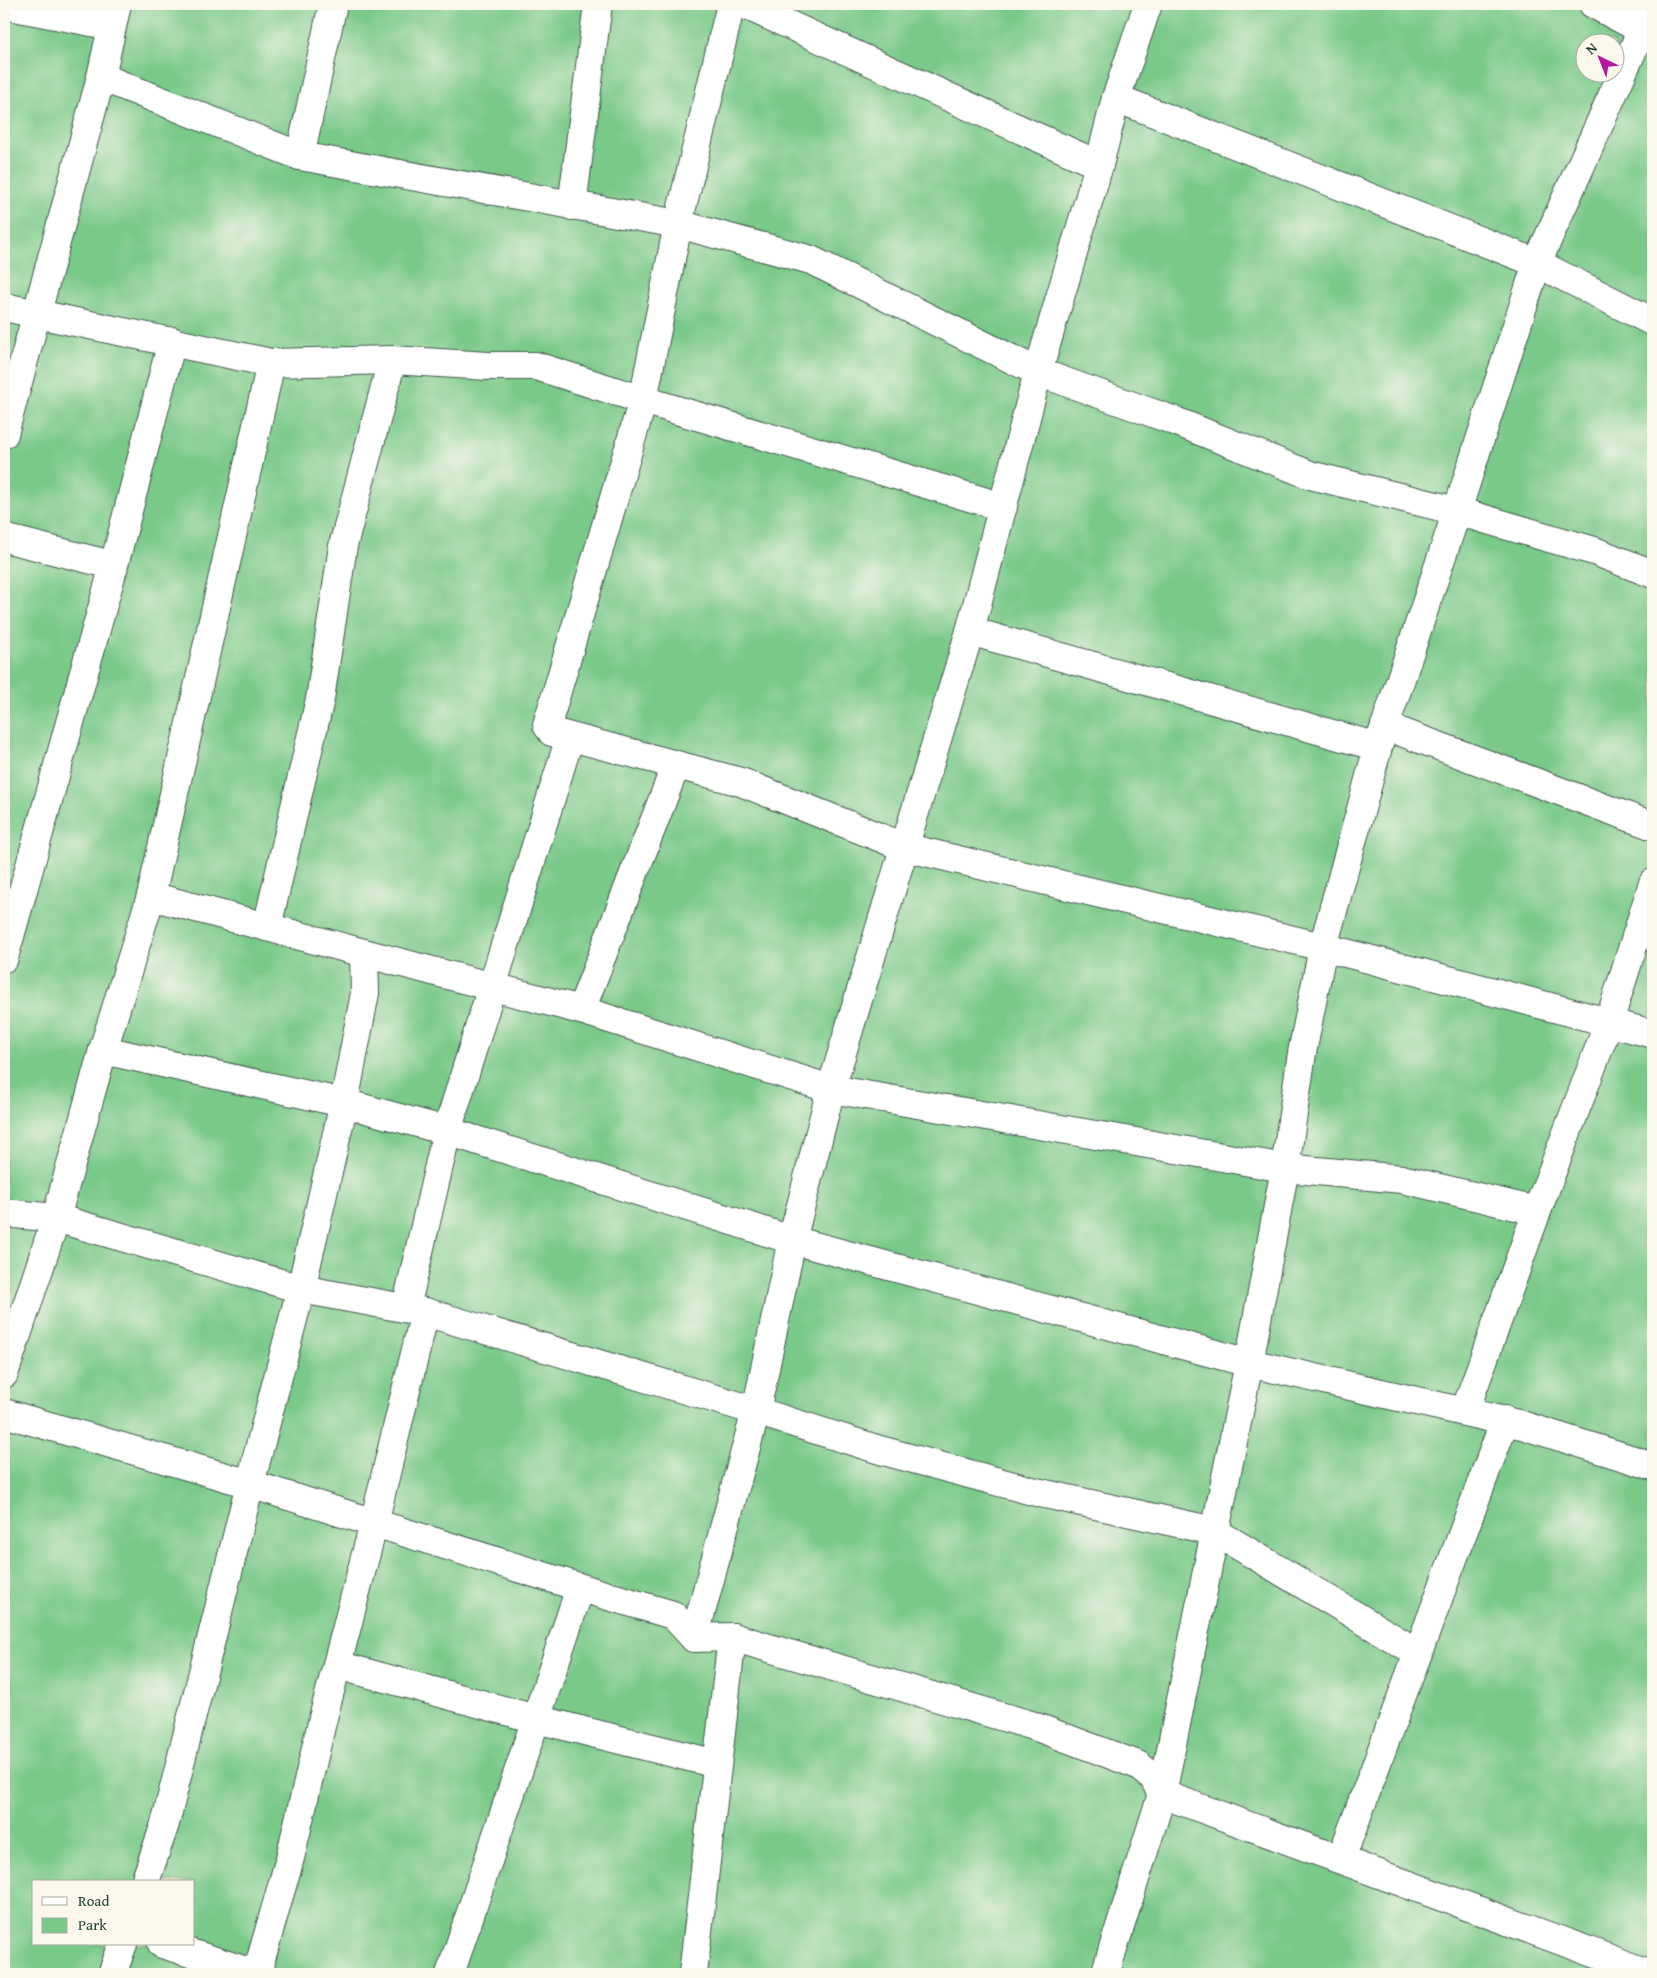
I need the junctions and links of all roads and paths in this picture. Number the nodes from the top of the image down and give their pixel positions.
1 (4, 4) edge
2 (334, 4) edge
3 (598, 4) edge
4 (731, 4) edge
5 (743, 4) edge
6 (1148, 4) edge
7 (1593, 4) edge
8 (1653, 5) edge
9 (115, 15) edge
10 (1648, 32) edge
11 (101, 77) junction
12 (1116, 98) junction
13 (300, 156) junction
14 (1100, 164) junction
15 (572, 206) junction
16 (678, 224) junction
17 (1537, 263) junction
18 (4, 307) edge
19 (38, 313) junction
20 (1653, 322) edge
21 (172, 341) junction
22 (392, 360) junction
23 (271, 363) junction
24 (1038, 372) junction
25 (643, 400) junction
26 (4, 434) edge
27 (1003, 507) junction
28 (1457, 511) junction
29 (4, 538) edge
30 (113, 569) junction
31 (1653, 574) edge
32 (970, 631) junction
33 (1382, 736) junction
34 (570, 737) junction
35 (676, 765) junction
36 (1653, 826) edge
37 (904, 847) junction
38 (1653, 883) edge
39 (151, 896) junction
40 (267, 927) junction
41 (1323, 947) junction
42 (364, 953) junction
43 (4, 958) edge
44 (492, 986) junction
45 (582, 1010) junction
46 (1609, 1022) junction
47 (1653, 1034) edge
48 (104, 1050) junction
49 (831, 1089) junction
50 (344, 1103) junction
51 (447, 1131) junction
52 (1285, 1168) junction
53 (1537, 1211) junction
54 (4, 1212) edge
55 (56, 1218) junction
56 (792, 1240) junction
57 (301, 1289) junction
58 (415, 1310) junction
59 (1249, 1362) junction
60 (4, 1374) edge
61 (756, 1411) junction
62 (1465, 1412) junction
63 (4, 1413) edge
64 (1505, 1420) junction
65 (1653, 1466) edge
66 (250, 1484) junction
67 (374, 1523) junction
68 (1214, 1532) junction
69 (580, 1588) junction
70 (732, 1637) junction
71 (694, 1638) junction
72 (1418, 1653) junction
73 (337, 1666) junction
74 (536, 1719) junction
75 (717, 1764) junction
76 (1162, 1794) junction
77 (1341, 1859) junction
78 (146, 1880) edge
79 (122, 1946) edge
80 (168, 1946) edge
81 (112, 1974) edge
82 (258, 1974) edge
83 (450, 1974) edge
84 (693, 1974) edge
85 (1106, 1974) edge
86 (1651, 1974) edge

1 - 9 street
2 - 13 street
3 - 15 street
4 - 16 street
5 - 14 street
6 - 12 street
7 - 10 street
8 - 10 street
9 - 11 street
10 - 17 street
11 - 13 street
11 - 19 street
12 - 14 street
12 - 17 street
13 - 15 street
14 - 24 street
15 - 16 street
16 - 24 street
16 - 25 street
17 - 20 street
17 - 28 street
18 - 19 street
19 - 21 street
19 - 26 street
21 - 23 street
21 - 30 street
22 - 23 street
22 - 25 street
22 - 40 street
23 - 39 street
24 - 27 street
24 - 28 street
25 - 27 street
25 - 34 street
27 - 32 street
28 - 31 street
28 - 33 street
29 - 30 street
30 - 43 street
32 - 33 street
32 - 37 street
33 - 36 street
33 - 41 street
34 - 35 street
34 - 44 street
35 - 37 street
35 - 45 street
37 - 41 street
37 - 49 street
38 - 46 street
39 - 40 street
39 - 48 street
40 - 42 street
41 - 46 street
41 - 52 street
42 - 44 street
42 - 50 street
44 - 45 street
44 - 51 street
45 - 49 street
46 - 47 street
46 - 53 street
48 - 50 street
48 - 55 street
49 - 52 street
49 - 56 street
50 - 51 street
50 - 57 street
51 - 56 street
51 - 58 street
52 - 53 street
52 - 59 street
53 - 62 street
54 - 55 street
55 - 57 street
55 - 60 street
56 - 59 street
56 - 61 street
57 - 58 street
57 - 66 street
58 - 61 street
58 - 67 street
59 - 62 street
59 - 68 street
61 - 68 street
61 - 71 street
62 - 64 street
63 - 66 street
64 - 65 street
64 - 72 street
66 - 67 street
66 - 78 street
67 - 69 street
67 - 73 street
68 - 72 street
68 - 76 street
69 - 71 street
69 - 74 street
70 - 71 street
70 - 75 street
70 - 76 street
72 - 77 street
73 - 74 street
73 - 82 street
74 - 75 street
74 - 83 street
75 - 84 street
76 - 77 street
76 - 85 street
77 - 86 street
79 - 81 street
80 - 82 street

